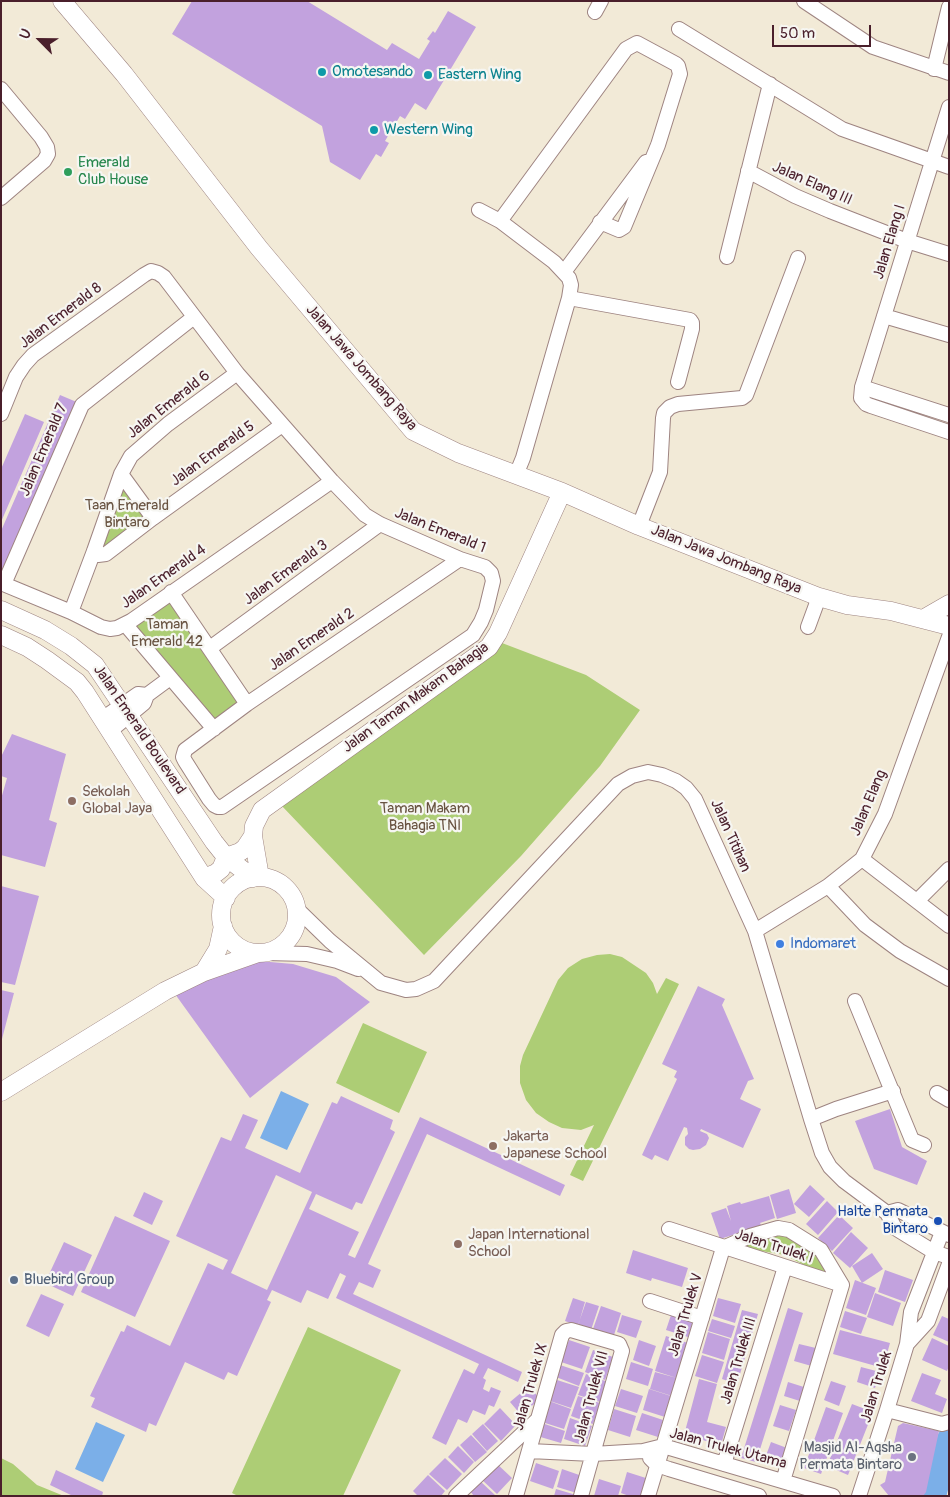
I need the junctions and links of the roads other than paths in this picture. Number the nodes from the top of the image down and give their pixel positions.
1 (62, 1) edge
2 (804, 1) edge
3 (949, 7) edge
4 (679, 29) dead end
5 (934, 69) junction
6 (949, 73) edge
7 (770, 84) junction
8 (1, 90) edge
9 (949, 107) edge
10 (658, 145) junction
11 (932, 162) junction
12 (949, 167) edge
13 (748, 171) junction
14 (1, 198) edge
15 (479, 210) dead end
16 (500, 221) junction
17 (600, 222) junction
18 (907, 241) junction
19 (949, 254) edge
20 (727, 257) dead end
21 (798, 258) dead end
22 (564, 272) junction
23 (164, 277) joint
24 (569, 298) junction
25 (884, 316) junction
26 (194, 317) junction
27 (949, 336) edge
28 (236, 373) junction
29 (678, 382) dead end
30 (862, 387) junction
31 (1, 414) edge
32 (949, 415) edge
33 (282, 424) junction
34 (949, 432) edge
35 (121, 474) junction
36 (516, 475) junction
37 (332, 481) junction
38 (562, 492) junction
39 (152, 518) junction
40 (380, 524) junction
41 (639, 526) junction
42 (94, 551) junction
43 (460, 560) junction
44 (3, 584) edge
45 (171, 592) junction
46 (819, 597) junction
47 (949, 604) edge
48 (1, 610) edge
49 (71, 612) junction
50 (923, 619) junction
51 (125, 624) junction
52 (949, 626) edge
53 (808, 627) dead end
54 (1, 635) edge
55 (949, 637) edge
56 (210, 648) junction
57 (170, 678) junction
58 (247, 704) junction
59 (126, 710) junction
60 (106, 725) junction
61 (214, 729) junction
62 (185, 750) joint
63 (253, 836) junction
64 (226, 857) junction
65 (862, 859) junction
66 (949, 869) edge
67 (204, 878) junction
68 (256, 878) junction
69 (828, 886) junction
70 (226, 898) junction
71 (917, 901) junction
72 (296, 908) junction
73 (223, 926) junction
74 (949, 926) edge
75 (754, 931) junction
76 (262, 953) junction
77 (204, 972) junction
78 (368, 973) junction
79 (949, 979) edge
80 (855, 1001) dead end
81 (893, 1091) junction
82 (1, 1092) edge
83 (811, 1119) junction
84 (924, 1145) dead end
85 (887, 1214) junction
86 (669, 1229) dead end
87 (945, 1234) edge
88 (723, 1248) junction
89 (934, 1252) junction
90 (949, 1256) edge
91 (949, 1264) edge
92 (785, 1267) junction
93 (842, 1285) junction
94 (650, 1301) dead end
95 (702, 1318) junction
96 (594, 1337) joint
97 (907, 1344) junction
98 (887, 1410) junction
99 (537, 1420) junction
100 (949, 1422) edge
101 (663, 1446) junction
102 (529, 1451) junction
103 (642, 1451) junction
104 (593, 1454) junction
105 (657, 1464) junction
106 (724, 1464) junction
107 (783, 1481) junction
108 (716, 1490) edge
109 (456, 1496) edge
110 (516, 1496) edge
111 (581, 1496) edge
112 (648, 1496) edge
113 (759, 1496) edge
114 (833, 1496) edge
115 (858, 1496) edge

1 - 36 main road, Jalan Jawa Jombang Raya
2 - 5 street
3 - 5 street
4 - 7 street
5 - 6 street
7 - 11 street
7 - 13 street, Jalan Elang III
8 - 14 street
9 - 11 street, Jalan Elang I
10 - 16 street
10 - 17 street
10 - 17 street
11 - 12 street
11 - 18 street, Jalan Elang I
13 - 18 street, Jalan Elang III
13 - 20 street
15 - 16 street
16 - 22 street
17 - 22 street
18 - 19 street, Jalan Elang III
18 - 25 street, Jalan Elang I
21 - 41 street
22 - 24 street
23 - 26 street, Jalan Emerald 1
23 - 31 street, Jalan Emerald 8
24 - 29 street
24 - 36 street
25 - 27 street
25 - 30 street, Jalan Elang I
26 - 28 street, Jalan Emerald 1
26 - 44 street, Jalan Emerald 7
28 - 33 street, Jalan Emerald 1
28 - 35 street, Jalan Emerald 6
30 - 32 street
30 - 34 street
33 - 37 street, Jalan Emerald 1
33 - 39 street, Jalan Emerald 5
35 - 39 street
35 - 42 street, Jalan Emerald 6
36 - 38 main road, Jalan Jawa Jombang Raya
37 - 40 street, Jalan Emerald 1
37 - 45 street, Jalan Emerald 4
38 - 41 main road, Jalan Jawa Jombang Raya
38 - 63 main road, Jalan Taman Makam Bahagia
39 - 42 street, Jalan Emerald 5
40 - 43 street, Jalan Emerald 1
40 - 56 street, Jalan Emerald 3
41 - 46 main road, Jalan Jawa Jombang Raya
42 - 49 street
43 - 58 street, Jalan Emerald 2
43 - 62 street, Jalan Emerald 1
44 - 49 street, Jalan Emerald 4
45 - 51 street, Jalan Emerald 4
45 - 56 street
46 - 50 main road, Jalan Jawa Jombang Raya
46 - 53 street
47 - 50 main road
48 - 59 main road, Jalan Emerald Boulevard
49 - 51 street, Jalan Emerald 4
50 - 52 main road, Jalan Jawa Jombang Raya
51 - 57 street
54 - 60 main road, Jalan Emerald Boulevard
55 - 65 street, Jalan Elang
56 - 58 street
57 - 59 street
57 - 61 street
58 - 61 street, Jalan Emerald 2
59 - 60 street
59 - 64 main road, Jalan Emerald Boulevard
60 - 67 main road, Jalan Emerald Boulevard
61 - 62 street, Jalan Emerald 2
63 - 64 main road
63 - 68 main road, Jalan Taman Makam Bahagia
64 - 67 main road
64 - 68 main road, Jalan Emerald Boulevard
65 - 69 street, Jalan Elang
65 - 71 street
66 - 71 street
67 - 70 main road, Jalan Emerald Boulevard
68 - 70 main road
68 - 72 main road
69 - 75 street, Jalan Elang
69 - 79 street
70 - 73 main road
71 - 74 street
72 - 76 main road
72 - 78 street, Jalan Titihan
73 - 76 main road
73 - 77 main road
75 - 78 street, Jalan Titihan
75 - 83 street, Jalan Titihan
76 - 77 main road
76 - 78 street, Jalan Titihan
77 - 82 main road
80 - 81 street
81 - 83 street
81 - 84 street
83 - 85 street, Jalan Titihan
85 - 87 street
85 - 89 street, Jalan Titihan
86 - 88 street
87 - 89 street, Jalan Trulek
88 - 92 street, Jalan Trulek I
88 - 93 street, Jalan Trulek I
88 - 95 street, Jalan Trulek V
89 - 90 street, Jalan Titihan
89 - 97 street, Jalan Trulek
91 - 97 street, Jalan Trulek
92 - 93 street, Jalan Trulek I
92 - 106 street, Jalan Trulek III
93 - 107 street
94 - 95 street
95 - 101 street, Jalan Trulek V
96 - 99 street, Jalan Trulek IX
96 - 104 street, Jalan Trulek VII
97 - 98 street, Jalan Trulek
98 - 100 street
98 - 115 street, Jalan Trulek
99 - 102 street, Jalan Trulek IX
99 - 109 street
101 - 103 street, Jalan Trulek Utama
101 - 105 street, Jalan Trulek V
101 - 106 street, Jalan Trulek Utama
102 - 104 street, Jalan Trulek Utama
102 - 110 street, Jalan Trulek IX
103 - 104 street, Jalan Trulek Utama
103 - 105 street
104 - 111 street
105 - 108 street
105 - 112 street, Jalan Trulek V
106 - 107 street, Jalan Trulek Utama
107 - 114 street, Jalan Trulek Utama
108 - 113 street

